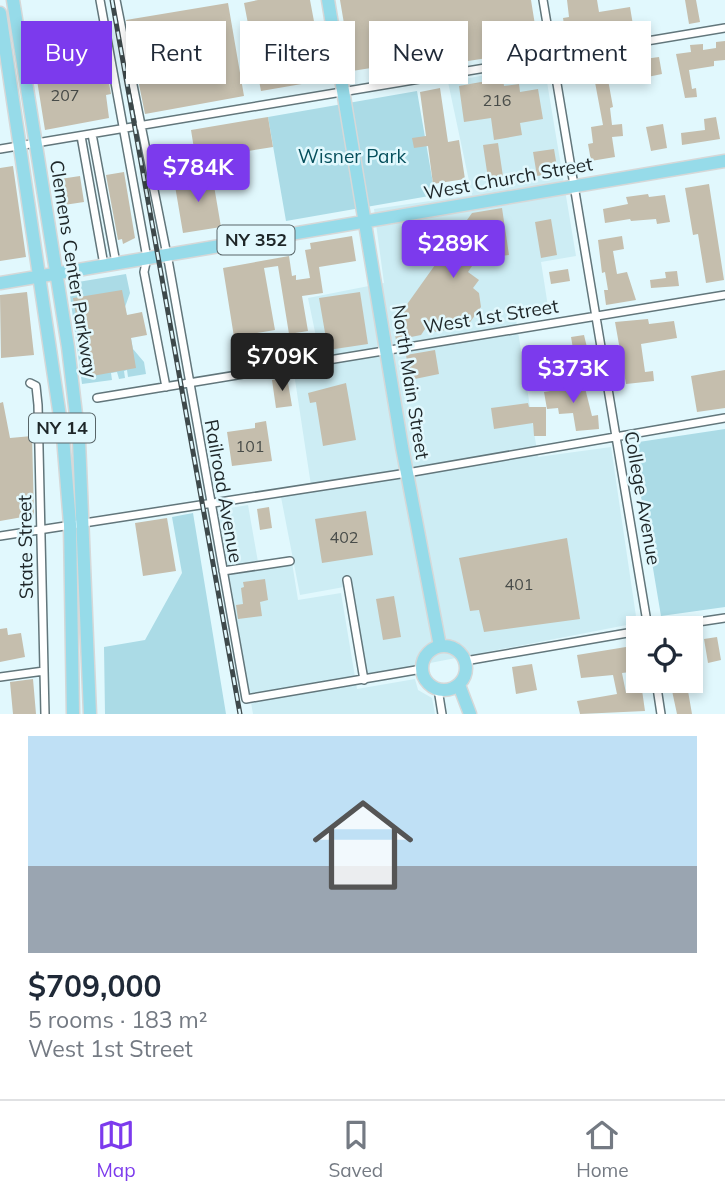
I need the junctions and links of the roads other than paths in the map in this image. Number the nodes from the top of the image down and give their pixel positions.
1 (13, 0) edge
2 (100, 0) edge
3 (116, 0) edge
4 (328, 0) edge
5 (543, 0) edge
6 (0, 13) edge
7 (104, 21) edge
8 (547, 21) edge
9 (121, 24) junction
10 (112, 26) edge
11 (725, 28) edge
12 (651, 40) edge
13 (3, 41) edge
14 (112, 67) edge
15 (482, 68) edge
16 (558, 84) edge
17 (343, 91) junction
18 (136, 127) junction
19 (123, 129) junction
20 (92, 134) junction
21 (81, 136) junction
22 (36, 143) junction
23 (20, 145) junction
24 (0, 149) edge
25 (725, 161) edge
26 (574, 186) junction
27 (365, 221) junction
28 (167, 255) junction
29 (147, 258) junction
30 (110, 264) junction
31 (48, 275) junction
32 (0, 283) edge
33 (725, 295) edge
34 (596, 316) junction
35 (386, 349) junction
36 (30, 383) dead end
37 (189, 383) junction
38 (166, 387) junction
39 (97, 398) dead end
40 (725, 418) edge
41 (616, 435) junction
42 (407, 473) junction
43 (211, 503) junction
44 (84, 522) junction
45 (70, 524) junction
46 (40, 530) junction
47 (0, 536) edge
48 (289, 561) dead end
49 (223, 571) junction
50 (347, 580) dead end
51 (646, 616) edge
52 (725, 618) edge
53 (703, 621) edge
54 (626, 633) edge
55 (440, 646) junction
56 (466, 661) junction
57 (422, 669) junction
58 (44, 671) junction
59 (0, 677) edge
60 (364, 680) junction
61 (459, 685) junction
62 (438, 689) junction
63 (658, 693) edge
64 (45, 714) edge
65 (74, 714) edge
66 (90, 714) edge
67 (442, 714) edge
68 (470, 714) edge
69 (661, 714) edge

1 - 22 main road, Clemens Center Parkway / NY 14
2 - 7 street
3 - 9 street, Railroad Avenue
4 - 17 main road, North Main Street
5 - 8 street, College Avenue
6 - 13 main road, Clemens Center Parkway / NY 14
9 - 10 street
9 - 18 street, Railroad Avenue
11 - 12 street
13 - 23 main road, Clemens Center Parkway / NY 14
14 - 19 street
15 - 17 street
16 - 26 street, College Avenue
17 - 18 street
17 - 27 main road, North Main Street
18 - 19 street
18 - 28 street, Railroad Avenue
19 - 20 street
19 - 29 street
20 - 21 street
20 - 30 street
21 - 22 street
21 - 30 street
22 - 23 street
22 - 31 main road, Clemens Center Parkway / NY 14
23 - 24 street
23 - 31 main road, Clemens Center Parkway / NY 14
25 - 26 main road, West Church Street / NY 352
26 - 27 main road, West Church Street / NY 352
26 - 34 street, College Avenue
27 - 28 main road, West Church Street / NY 352
27 - 35 main road, North Main Street
28 - 29 main road, West Church Street / NY 352
28 - 37 street, Railroad Avenue
29 - 30 main road, West Church Street / NY 352
29 - 38 street
30 - 31 main road, West Church Street / NY 352
31 - 32 main road, NY 352
31 - 44 main road, Clemens Center Parkway / NY 14
31 - 45 main road, Clemens Center Parkway / NY 14
33 - 34 street, West 1st Street
34 - 35 street, West 1st Street
34 - 41 street, College Avenue
35 - 37 street, West 1st Street
35 - 42 main road, North Main Street
36 - 46 street, State Street
37 - 38 street, West 1st Street
37 - 43 street, Railroad Avenue
38 - 39 street, West 1st Street
40 - 41 street
41 - 42 street
41 - 51 street, College Avenue
42 - 43 street
42 - 55 main road, North Main Street
43 - 44 street
43 - 49 street, Railroad Avenue
44 - 45 street
44 - 66 main road, Clemens Center Parkway / NY 14
45 - 46 street
45 - 65 main road, Clemens Center Parkway / NY 14
46 - 47 street
46 - 58 street, State Street
48 - 49 street
49 - 60 street, Railroad Avenue
50 - 60 street
52 - 53 street
54 - 56 street
55 - 56 main road
55 - 57 main road
56 - 61 main road
57 - 60 street
57 - 62 main road
58 - 59 street
58 - 64 street, State Street
61 - 62 main road
61 - 68 main road
62 - 67 street
63 - 69 street

